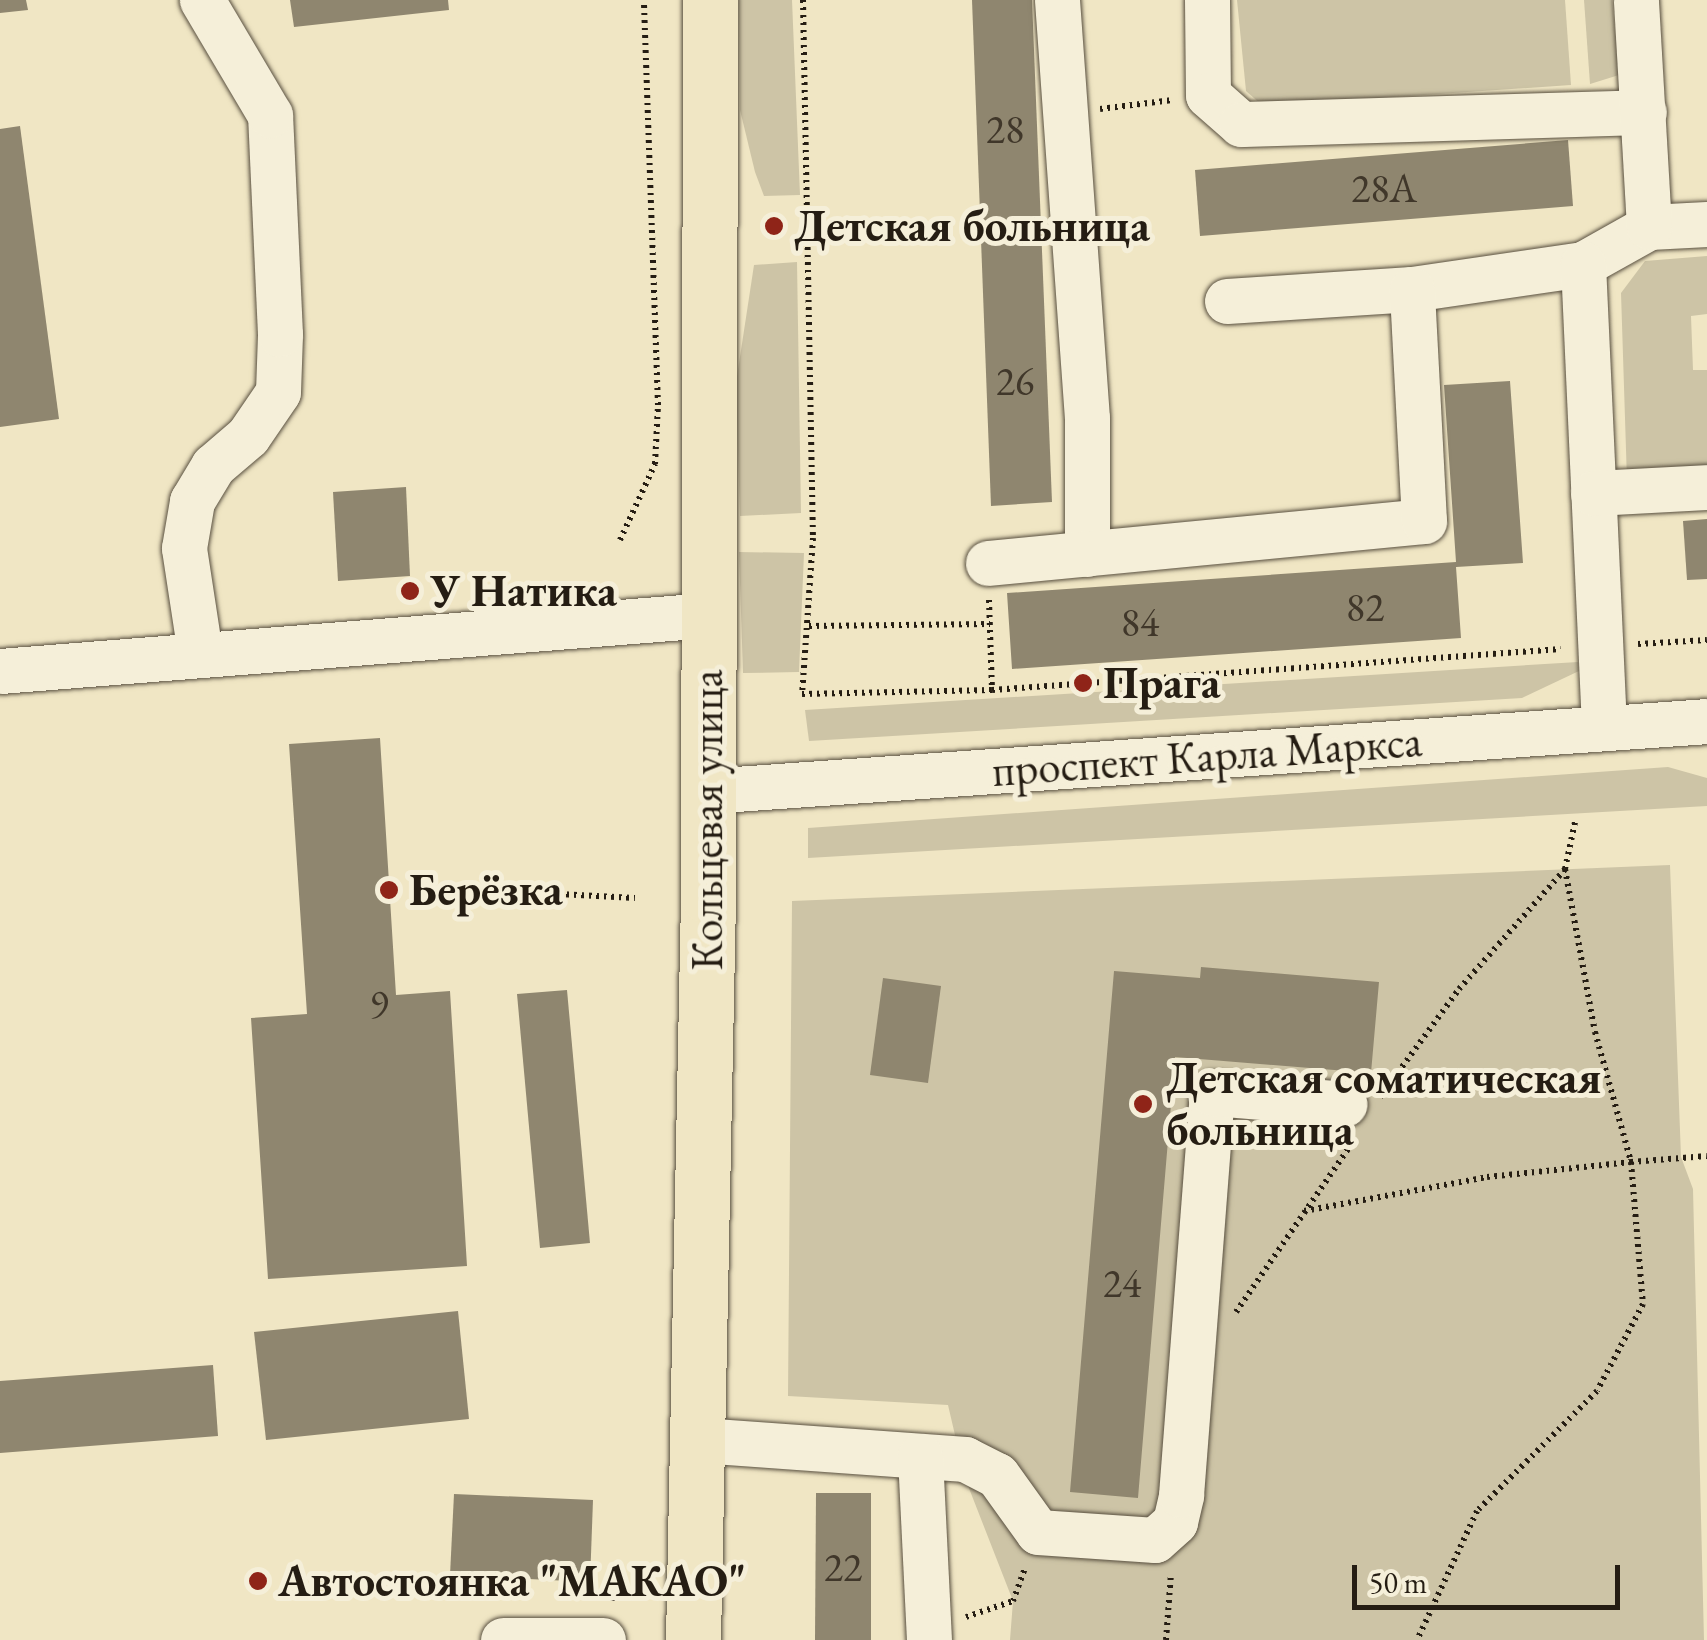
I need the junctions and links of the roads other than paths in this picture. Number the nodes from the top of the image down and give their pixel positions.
1 (202, 0) edge
2 (710, 0) edge
3 (1057, 0) edge
4 (1207, 0) edge
5 (1636, 0) edge
6 (1644, 112) junction
7 (1707, 224) edge
8 (1649, 227) junction
9 (1583, 264) junction
10 (1412, 289) junction
11 (1227, 301) dead end
12 (1707, 487) edge
13 (1593, 494) junction
14 (1087, 554) junction
15 (988, 564) road end
16 (708, 616) junction
17 (200, 653) junction
18 (0, 670) edge
19 (1707, 721) edge
20 (1604, 728) junction
21 (706, 791) junction
22 (1367, 1110) road end
23 (700, 1440) junction
24 (920, 1456) junction
25 (930, 1629) edge
26 (503, 1640) edge
27 (603, 1640) edge
28 (692, 1640) edge

1 - 17 street
2 - 16 main road, Кольцевая улица
3 - 14 street
4 - 6 street
5 - 6 street
6 - 8 street
7 - 8 street
8 - 9 street
9 - 10 street
9 - 13 street
10 - 11 street
10 - 14 street
12 - 13 street
13 - 20 street
14 - 15 street
16 - 17 street
16 - 21 main road, Кольцевая улица
17 - 18 street
19 - 20 street, проспект Карла Маркса
20 - 21 street, проспект Карла Маркса
21 - 23 main road, Кольцевая улица
22 - 24 street
23 - 24 street
23 - 28 main road, Кольцевая улица
24 - 25 street
26 - 27 street

